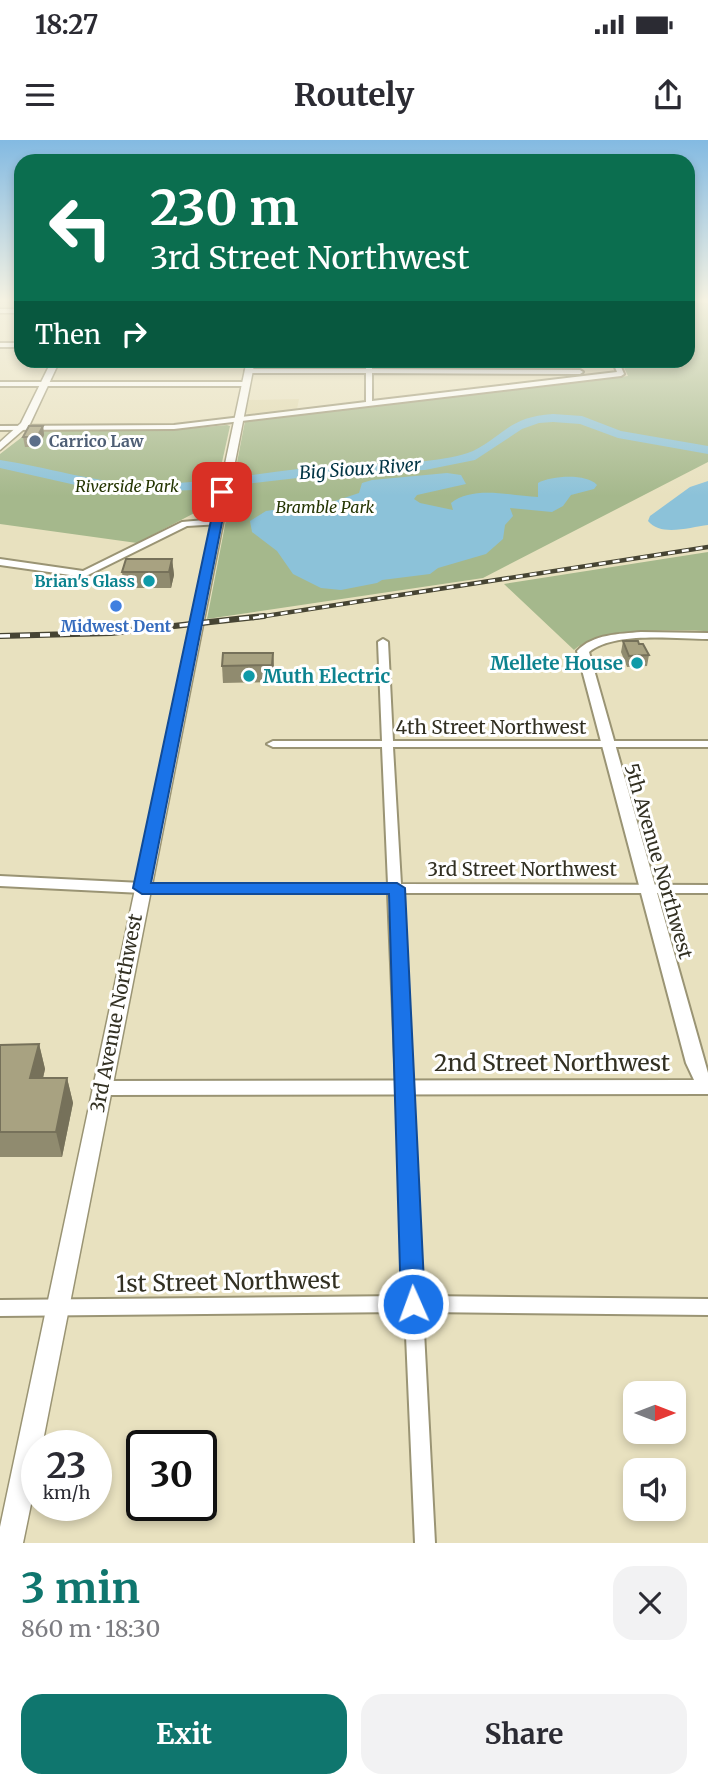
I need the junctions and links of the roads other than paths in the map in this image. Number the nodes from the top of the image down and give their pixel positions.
1 (52, 368) edge
2 (249, 368) edge
3 (369, 368) edge
4 (495, 368) edge
5 (618, 368) edge
6 (248, 371) junction
7 (369, 372) junction
8 (496, 372) junction
9 (621, 374) junction
10 (0, 384) edge
11 (44, 384) junction
12 (245, 384) junction
13 (499, 388) junction
14 (369, 403) junction
15 (237, 419) junction
16 (0, 428) edge
17 (22, 428) junction
18 (0, 447) edge
19 (217, 522) junction
20 (0, 562) edge
21 (708, 636) edge
22 (383, 642) dead end
23 (273, 744) dead end
24 (708, 744) edge
25 (390, 745) junction
26 (608, 745) junction
27 (0, 881) edge
28 (142, 888) junction
29 (397, 888) junction
30 (646, 888) junction
31 (708, 889) edge
32 (101, 1088) junction
33 (404, 1088) junction
34 (707, 1088) edge
35 (413, 1304) junction
36 (708, 1307) edge
37 (0, 1308) edge
38 (56, 1308) junction
39 (10, 1543) edge
40 (425, 1543) edge

1 - 11 main road
2 - 6 main road, 3rd Avenue Northwest
3 - 7 street
4 - 8 street
5 - 9 street
6 - 7 street
6 - 12 main road, 3rd Avenue Northwest
7 - 8 street
7 - 14 street
8 - 9 street
8 - 13 street
9 - 13 street
10 - 11 street
11 - 12 street
11 - 17 main road
12 - 15 main road, 3rd Avenue Northwest
13 - 14 street
14 - 15 street
15 - 17 street
15 - 19 main road, 3rd Avenue Northwest
16 - 17 street
17 - 18 main road
19 - 20 street
19 - 28 main road, 3rd Avenue Northwest
21 - 26 street, 5th Avenue Northwest
22 - 25 street
23 - 25 street, 4th Street Northwest
24 - 26 street, 4th Street Northwest
25 - 26 street, 4th Street Northwest
25 - 29 street
26 - 30 street, 5th Avenue Northwest
27 - 28 street, 3rd Street Northwest
28 - 29 street, 3rd Street Northwest
28 - 32 main road, 3rd Avenue Northwest
29 - 30 street, 3rd Street Northwest
29 - 33 street
30 - 31 street, 3rd Street Northwest
30 - 34 street, 5th Avenue Northwest
32 - 33 street, 2nd Street Northwest
32 - 38 main road, 3rd Avenue Northwest
33 - 34 street, 2nd Street Northwest
33 - 35 street
35 - 36 street, 1st Street Northwest
35 - 38 street, 1st Street Northwest
35 - 40 street
37 - 38 street, 1st Street Northwest
38 - 39 main road, 3rd Avenue Northwest

